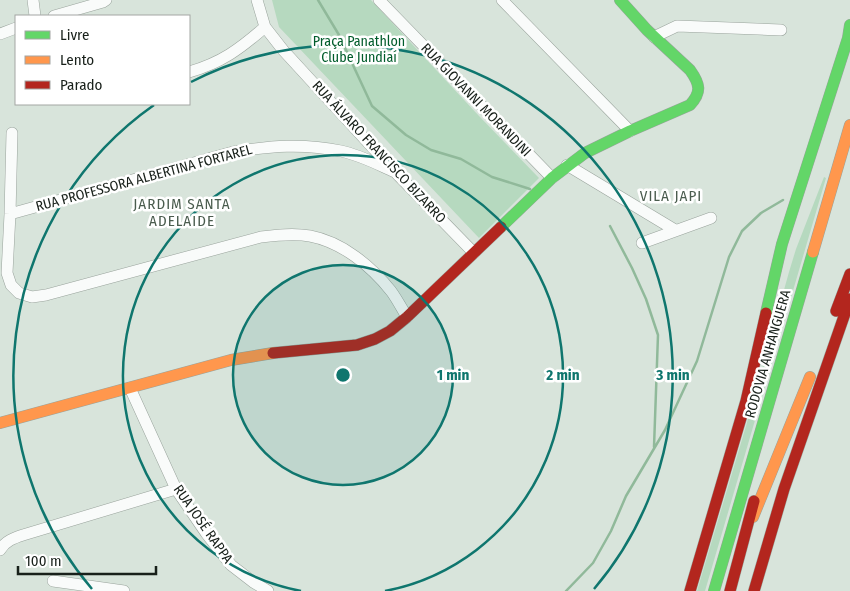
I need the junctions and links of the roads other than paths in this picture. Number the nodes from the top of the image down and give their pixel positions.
1 (33, 0) edge
2 (106, 0) edge
3 (257, 0) edge
4 (379, 0) edge
5 (502, 0) edge
6 (620, 0) edge
7 (35, 15) edge
8 (58, 15) edge
9 (850, 25) edge
10 (265, 27) junction
11 (15, 28) edge
12 (781, 30) dead end
13 (0, 34) edge
14 (654, 37) junction
15 (190, 72) edge
16 (850, 124) edge
17 (630, 132) junction
18 (12, 133) dead end
19 (821, 158) dead end
20 (567, 165) junction
21 (395, 172) junction
22 (552, 178) junction
23 (10, 214) junction
24 (711, 218) dead end
25 (675, 230) junction
26 (642, 243) dead end
27 (474, 253) junction
28 (850, 274) edge
29 (850, 299) edge
30 (407, 317) junction
31 (821, 349) dead end
32 (814, 367) dead end
33 (130, 388) junction
34 (746, 401) junction
35 (0, 423) edge
36 (764, 461) dead end
37 (176, 489) junction
38 (745, 538) junction
39 (0, 550) edge
40 (53, 580) dead end
41 (124, 591) edge
42 (268, 591) edge
43 (690, 591) edge
44 (714, 591) edge
45 (730, 591) edge
46 (754, 591) edge

1 - 7 street
2 - 8 street
3 - 10 street, RUA ÁLVARO FRANCISCO BIZARRO
4 - 22 street, RUA GIOVANNI MORANDINI
5 - 17 street
6 - 14 main road
9 - 34 main road
10 - 15 street
10 - 21 street, RUA ÁLVARO FRANCISCO BIZARRO
11 - 13 street
12 - 14 street
14 - 17 main road
16 - 44 main road, RODOVIA ANHANGUERA
17 - 20 main road
18 - 23 street
19 - 34 main road
20 - 22 main road
20 - 25 street
21 - 23 street, RUA PROFESSORA ALBERTINA FORTAREL
21 - 27 street, RUA ÁLVARO FRANCISCO BIZARRO
22 - 27 main road
23 - 30 street
24 - 25 street
25 - 26 street
27 - 30 main road
28 - 31 main road
29 - 46 main road
30 - 33 main road
32 - 38 main road
33 - 35 main road
33 - 37 street, RUA JOSÉ RAPPA
34 - 43 main road
36 - 38 main road
37 - 39 street
37 - 42 street, RUA JOSÉ RAPPA
38 - 45 main road
40 - 41 street

